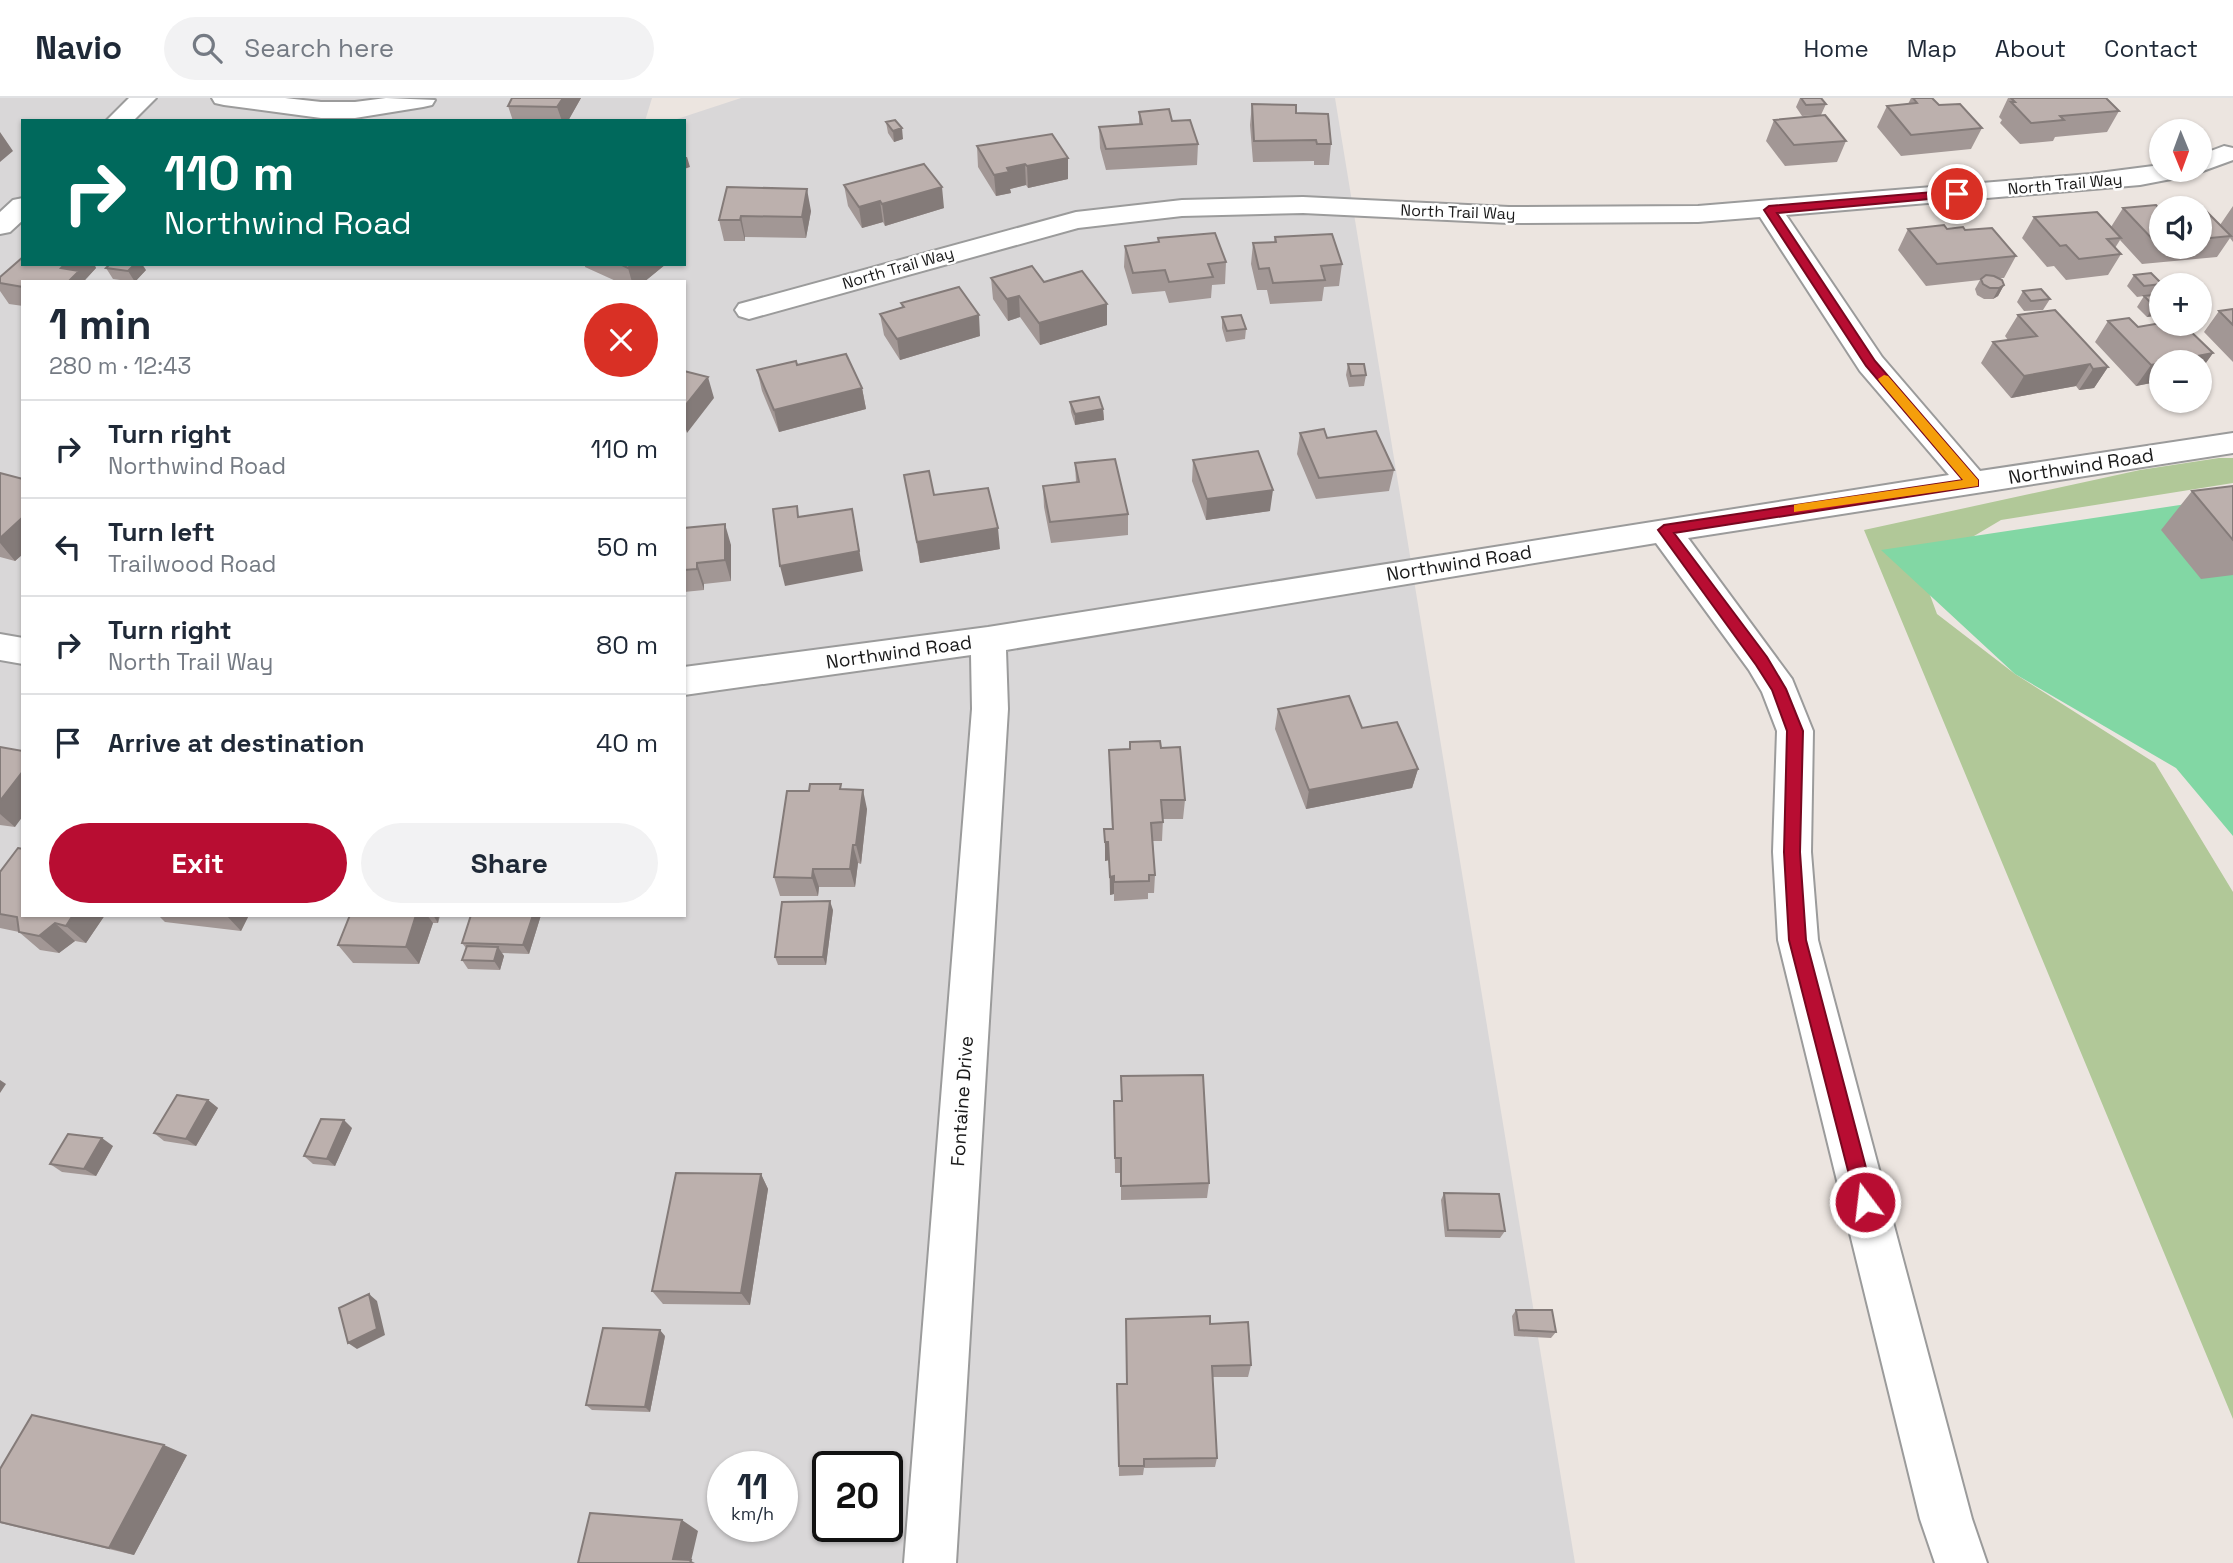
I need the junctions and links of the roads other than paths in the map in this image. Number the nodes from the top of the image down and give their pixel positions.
1 (144, 98) edge
2 (224, 98) edge
3 (423, 100) dead end
4 (120, 119) edge
5 (2224, 154) dead end
6 (2212, 159) edge
7 (2149, 175) edge
8 (21, 208) edge
9 (1769, 210) junction
10 (0, 226) edge
11 (749, 310) dead end
12 (2233, 443) edge
13 (1973, 483) junction
14 (1664, 530) junction
15 (988, 640) junction
16 (0, 647) edge
17 (21, 651) edge
18 (686, 681) edge
19 (930, 1563) edge
20 (1961, 1563) edge

1 - 4 street
2 - 3 street
5 - 6 street
7 - 9 street, North Trail Way
8 - 10 street
9 - 11 street, North Trail Way
9 - 13 street
12 - 13 street, Northwind Road
13 - 14 street, Northwind Road
14 - 15 street, Northwind Road
14 - 20 street
15 - 18 street, Northwind Road
15 - 19 street, Fontaine Drive
16 - 17 street

